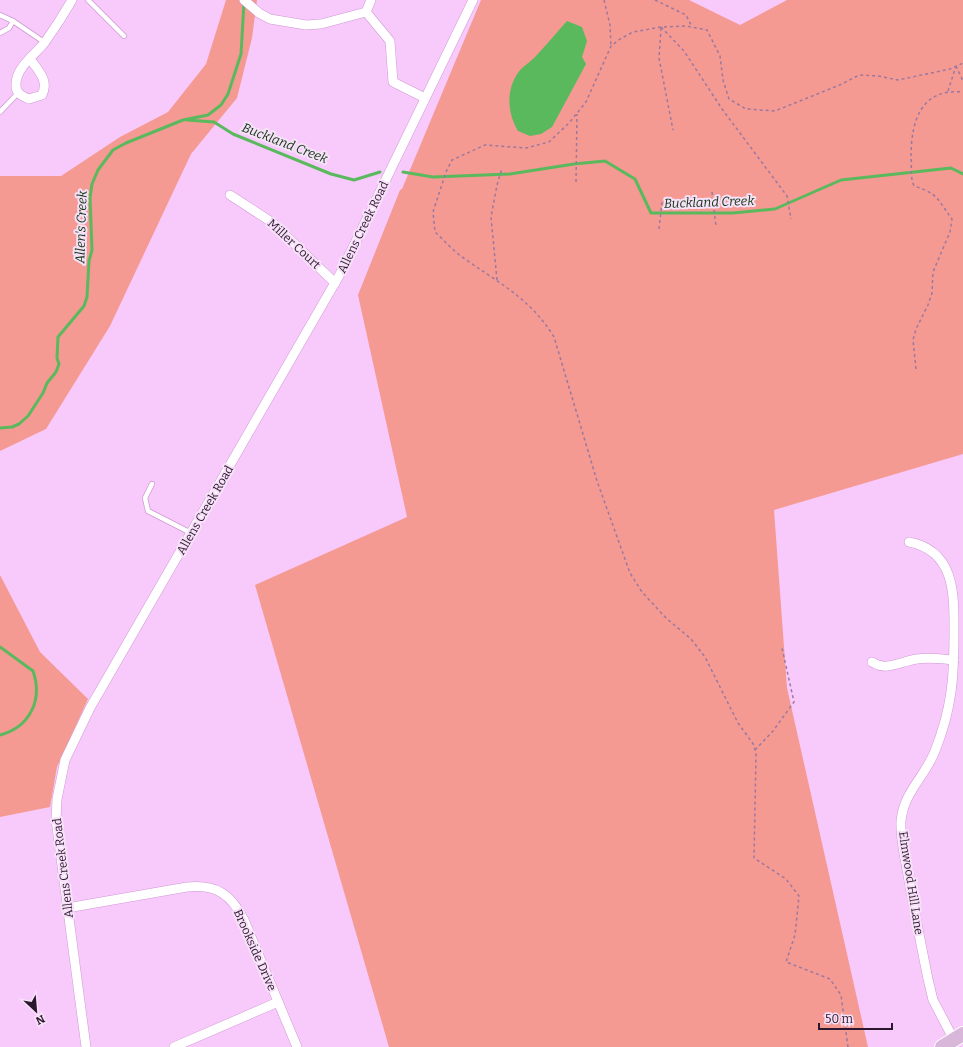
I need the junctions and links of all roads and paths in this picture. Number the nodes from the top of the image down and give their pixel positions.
1 (72, 0) edge
2 (88, 0) edge
3 (244, 0) edge
4 (371, 0) edge
5 (473, 0) edge
6 (604, 0) edge
7 (655, 0) edge
8 (366, 12) junction
9 (0, 15) edge
10 (13, 21) junction
11 (661, 27) junction
12 (692, 27) junction
13 (0, 33) edge
14 (124, 36) dead end
15 (44, 42) junction
16 (612, 46) junction
17 (30, 59) junction
18 (963, 63) edge
19 (956, 66) junction
20 (963, 81) edge
21 (948, 91) junction
22 (963, 92) edge
23 (18, 93) junction
24 (425, 98) junction
25 (0, 112) edge
26 (577, 113) junction
27 (673, 130) dead end
28 (502, 168) dead end
29 (576, 182) dead end
30 (712, 192) dead end
31 (230, 195) dead end
32 (662, 202) dead end
33 (791, 219) dead end
34 (716, 227) dead end
35 (659, 229) dead end
36 (497, 280) junction
37 (335, 283) junction
38 (916, 369) dead end
39 (152, 484) dead end
40 (191, 533) junction
41 (909, 542) dead end
42 (782, 648) dead end
43 (954, 660) junction
44 (872, 662) dead end
45 (755, 750) junction
46 (67, 908) junction
47 (278, 1002) junction
48 (959, 1037) edge
49 (86, 1047) edge
50 (174, 1047) edge
51 (297, 1047) edge
52 (848, 1047) edge
53 (942, 1047) edge

1 - 15 street
2 - 14 lane
3 - 8 street
4 - 8 street
5 - 24 street, Allens Creek Road
6 - 16 path
7 - 12 path
8 - 24 street
9 - 10 lane
10 - 13 lane
10 - 15 lane
11 - 12 path
11 - 16 path
11 - 27 path
11 - 33 path
12 - 19 path
15 - 17 street
16 - 26 path
17 - 23 street
17 - 23 street
18 - 19 path
19 - 20 path
19 - 21 path
21 - 22 path
21 - 38 path
23 - 25 lane
24 - 37 street, Allens Creek Road
26 - 29 path
26 - 36 path
28 - 36 path
30 - 34 path
31 - 37 street, Miller Court
32 - 35 path
36 - 45 path
37 - 40 street, Allens Creek Road
39 - 40 lane
40 - 46 street, Allens Creek Road
41 - 43 street, Elmwood Hill Lane
42 - 45 path
43 - 44 street
43 - 48 street, Elmwood Hill Lane
45 - 52 path
46 - 47 street, Brookside Drive
46 - 49 street, Allens Creek Road
47 - 50 street
47 - 51 street, Brookside Drive
48 - 53 main road

